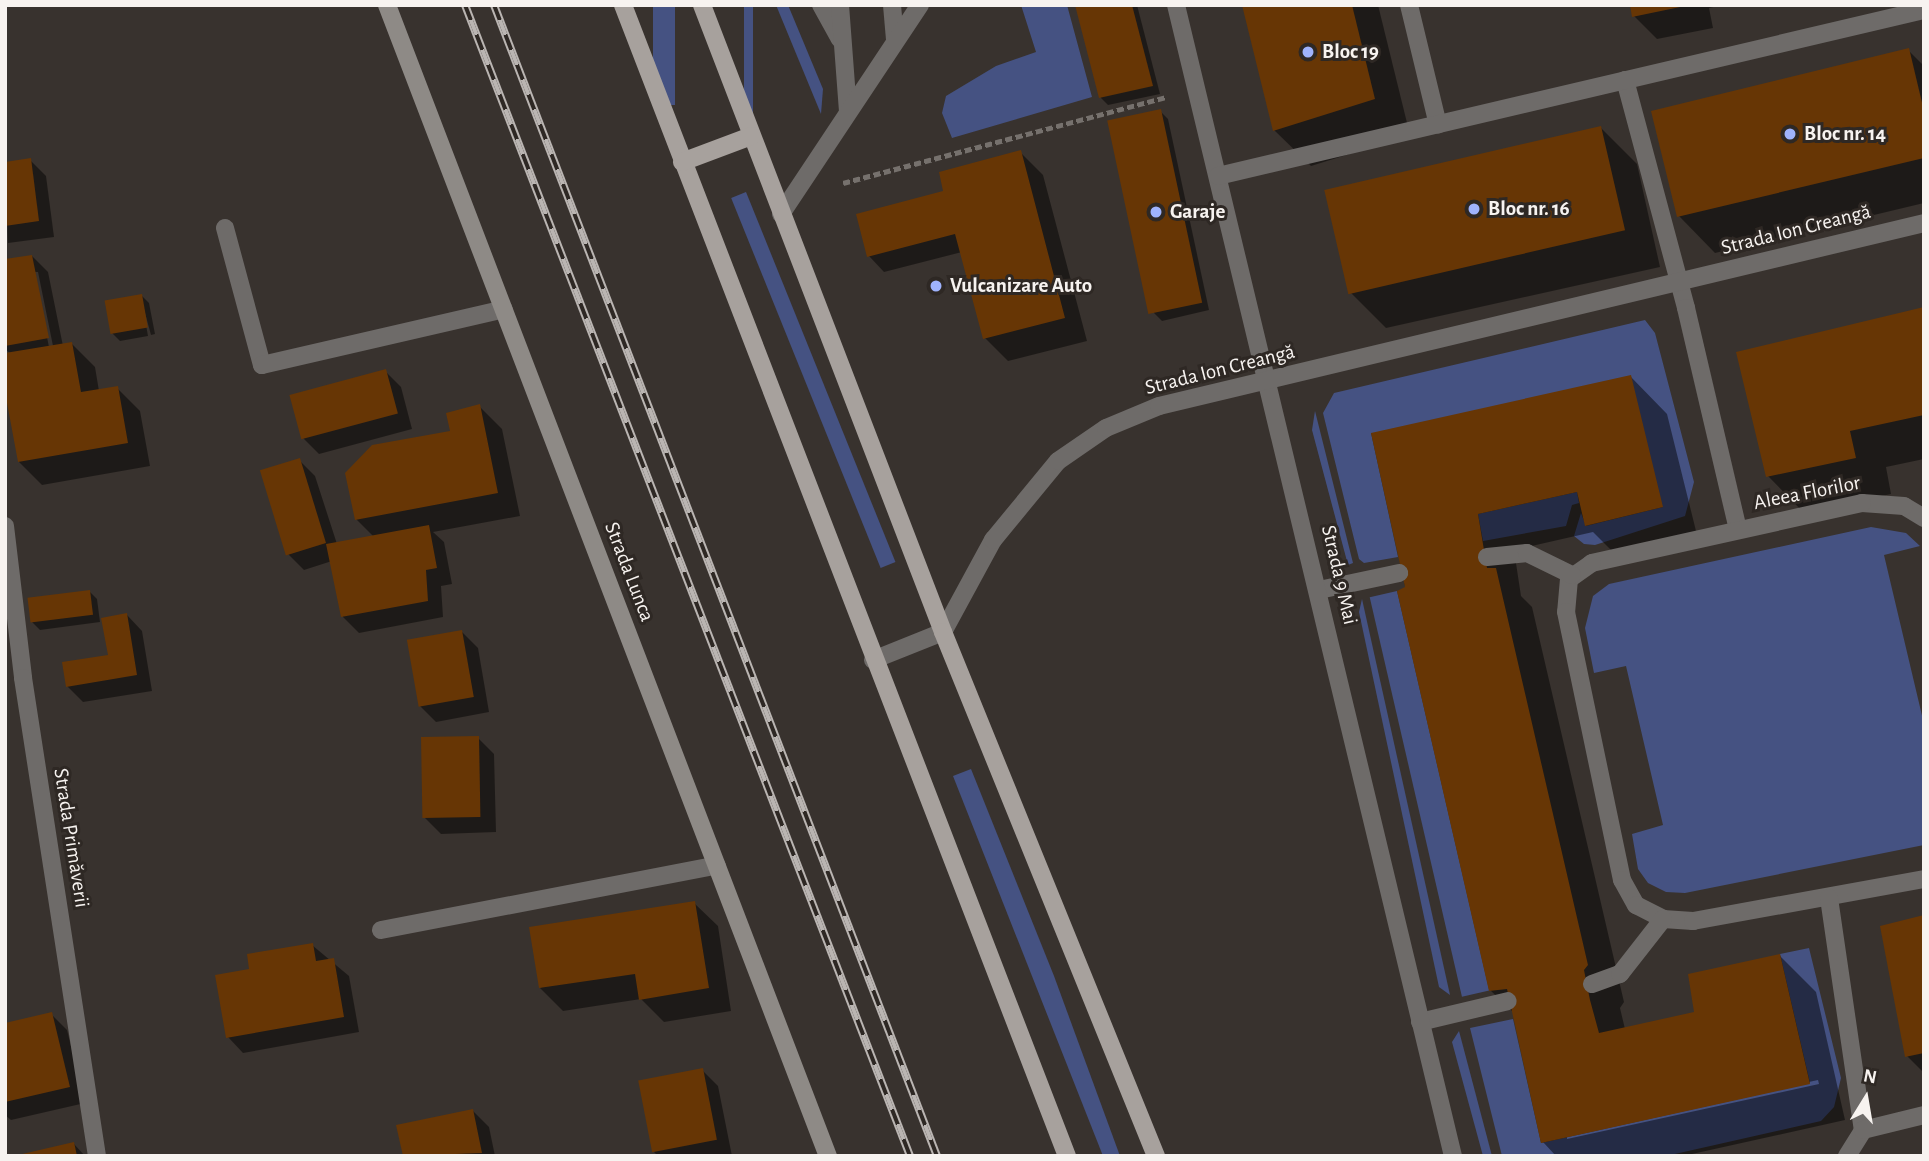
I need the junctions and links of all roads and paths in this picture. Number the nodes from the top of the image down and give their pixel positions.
1 (387, 5) edge
2 (623, 5) edge
3 (702, 5) edge
4 (821, 5) edge
5 (841, 5) edge
6 (892, 5) edge
7 (920, 5) edge
8 (1176, 5) edge
9 (1409, 5) edge
10 (1924, 10) edge
11 (895, 41) junction
12 (843, 46) junction
13 (1625, 80) junction
14 (1196, 85) junction
15 (848, 112) junction
16 (1437, 125) junction
17 (751, 136) junction
18 (682, 162) junction
19 (1218, 176) junction
20 (798, 193) junction
21 (781, 214) junction
22 (1924, 223) edge
23 (225, 228) dead end
24 (1679, 282) junction
25 (504, 309) junction
26 (1268, 380) junction
27 (1924, 518) edge
28 (5, 526) edge
29 (1738, 529) junction
30 (1487, 557) dead end
31 (1399, 573) dead end
32 (1572, 575) junction
33 (1319, 590) junction
34 (943, 632) junction
35 (873, 660) junction
36 (14, 679) edge
37 (718, 865) junction
38 (1924, 879) edge
39 (1829, 898) junction
40 (1662, 919) junction
41 (380, 930) dead end
42 (1592, 984) dead end
43 (1508, 1001) dead end
44 (1420, 1022) junction
45 (1924, 1115) edge
46 (1863, 1130) junction
47 (97, 1156) edge
48 (828, 1156) edge
49 (1067, 1156) edge
50 (1156, 1156) edge
51 (1453, 1156) edge
52 (1847, 1156) edge

1 - 25 main road, Strada Lunca
2 - 18 main road
3 - 17 main road
4 - 12 street
5 - 12 street
6 - 11 street
7 - 11 street
8 - 14 street, Strada 9 Mai
9 - 16 street
10 - 13 street
11 - 15 street
12 - 15 street
13 - 16 street
13 - 24 street
14 - 19 street, Strada 9 Mai
14 - 20 path
15 - 20 street
16 - 19 street
17 - 18 main road
17 - 21 main road
18 - 35 main road
19 - 26 street, Strada 9 Mai
20 - 21 street
21 - 34 main road
22 - 24 street, Strada Ion Creangă
23 - 25 street
24 - 26 street, Strada Ion Creangă
24 - 29 street
25 - 37 main road, Strada Lunca
26 - 33 street, Strada 9 Mai
26 - 34 street, Strada Ion Creangă
27 - 29 street, Aleea Florilor
28 - 36 street, Strada Primăverii
29 - 32 street
30 - 32 street
31 - 33 street
32 - 40 street
33 - 44 street, Strada 9 Mai
34 - 35 street
34 - 50 main road
35 - 49 main road
36 - 47 street, Strada Primăverii
37 - 41 street
37 - 48 main road, Strada Lunca
38 - 39 street
39 - 40 street
39 - 46 street
40 - 42 street
43 - 44 street
44 - 51 street, Strada 9 Mai
45 - 46 street
46 - 52 street

